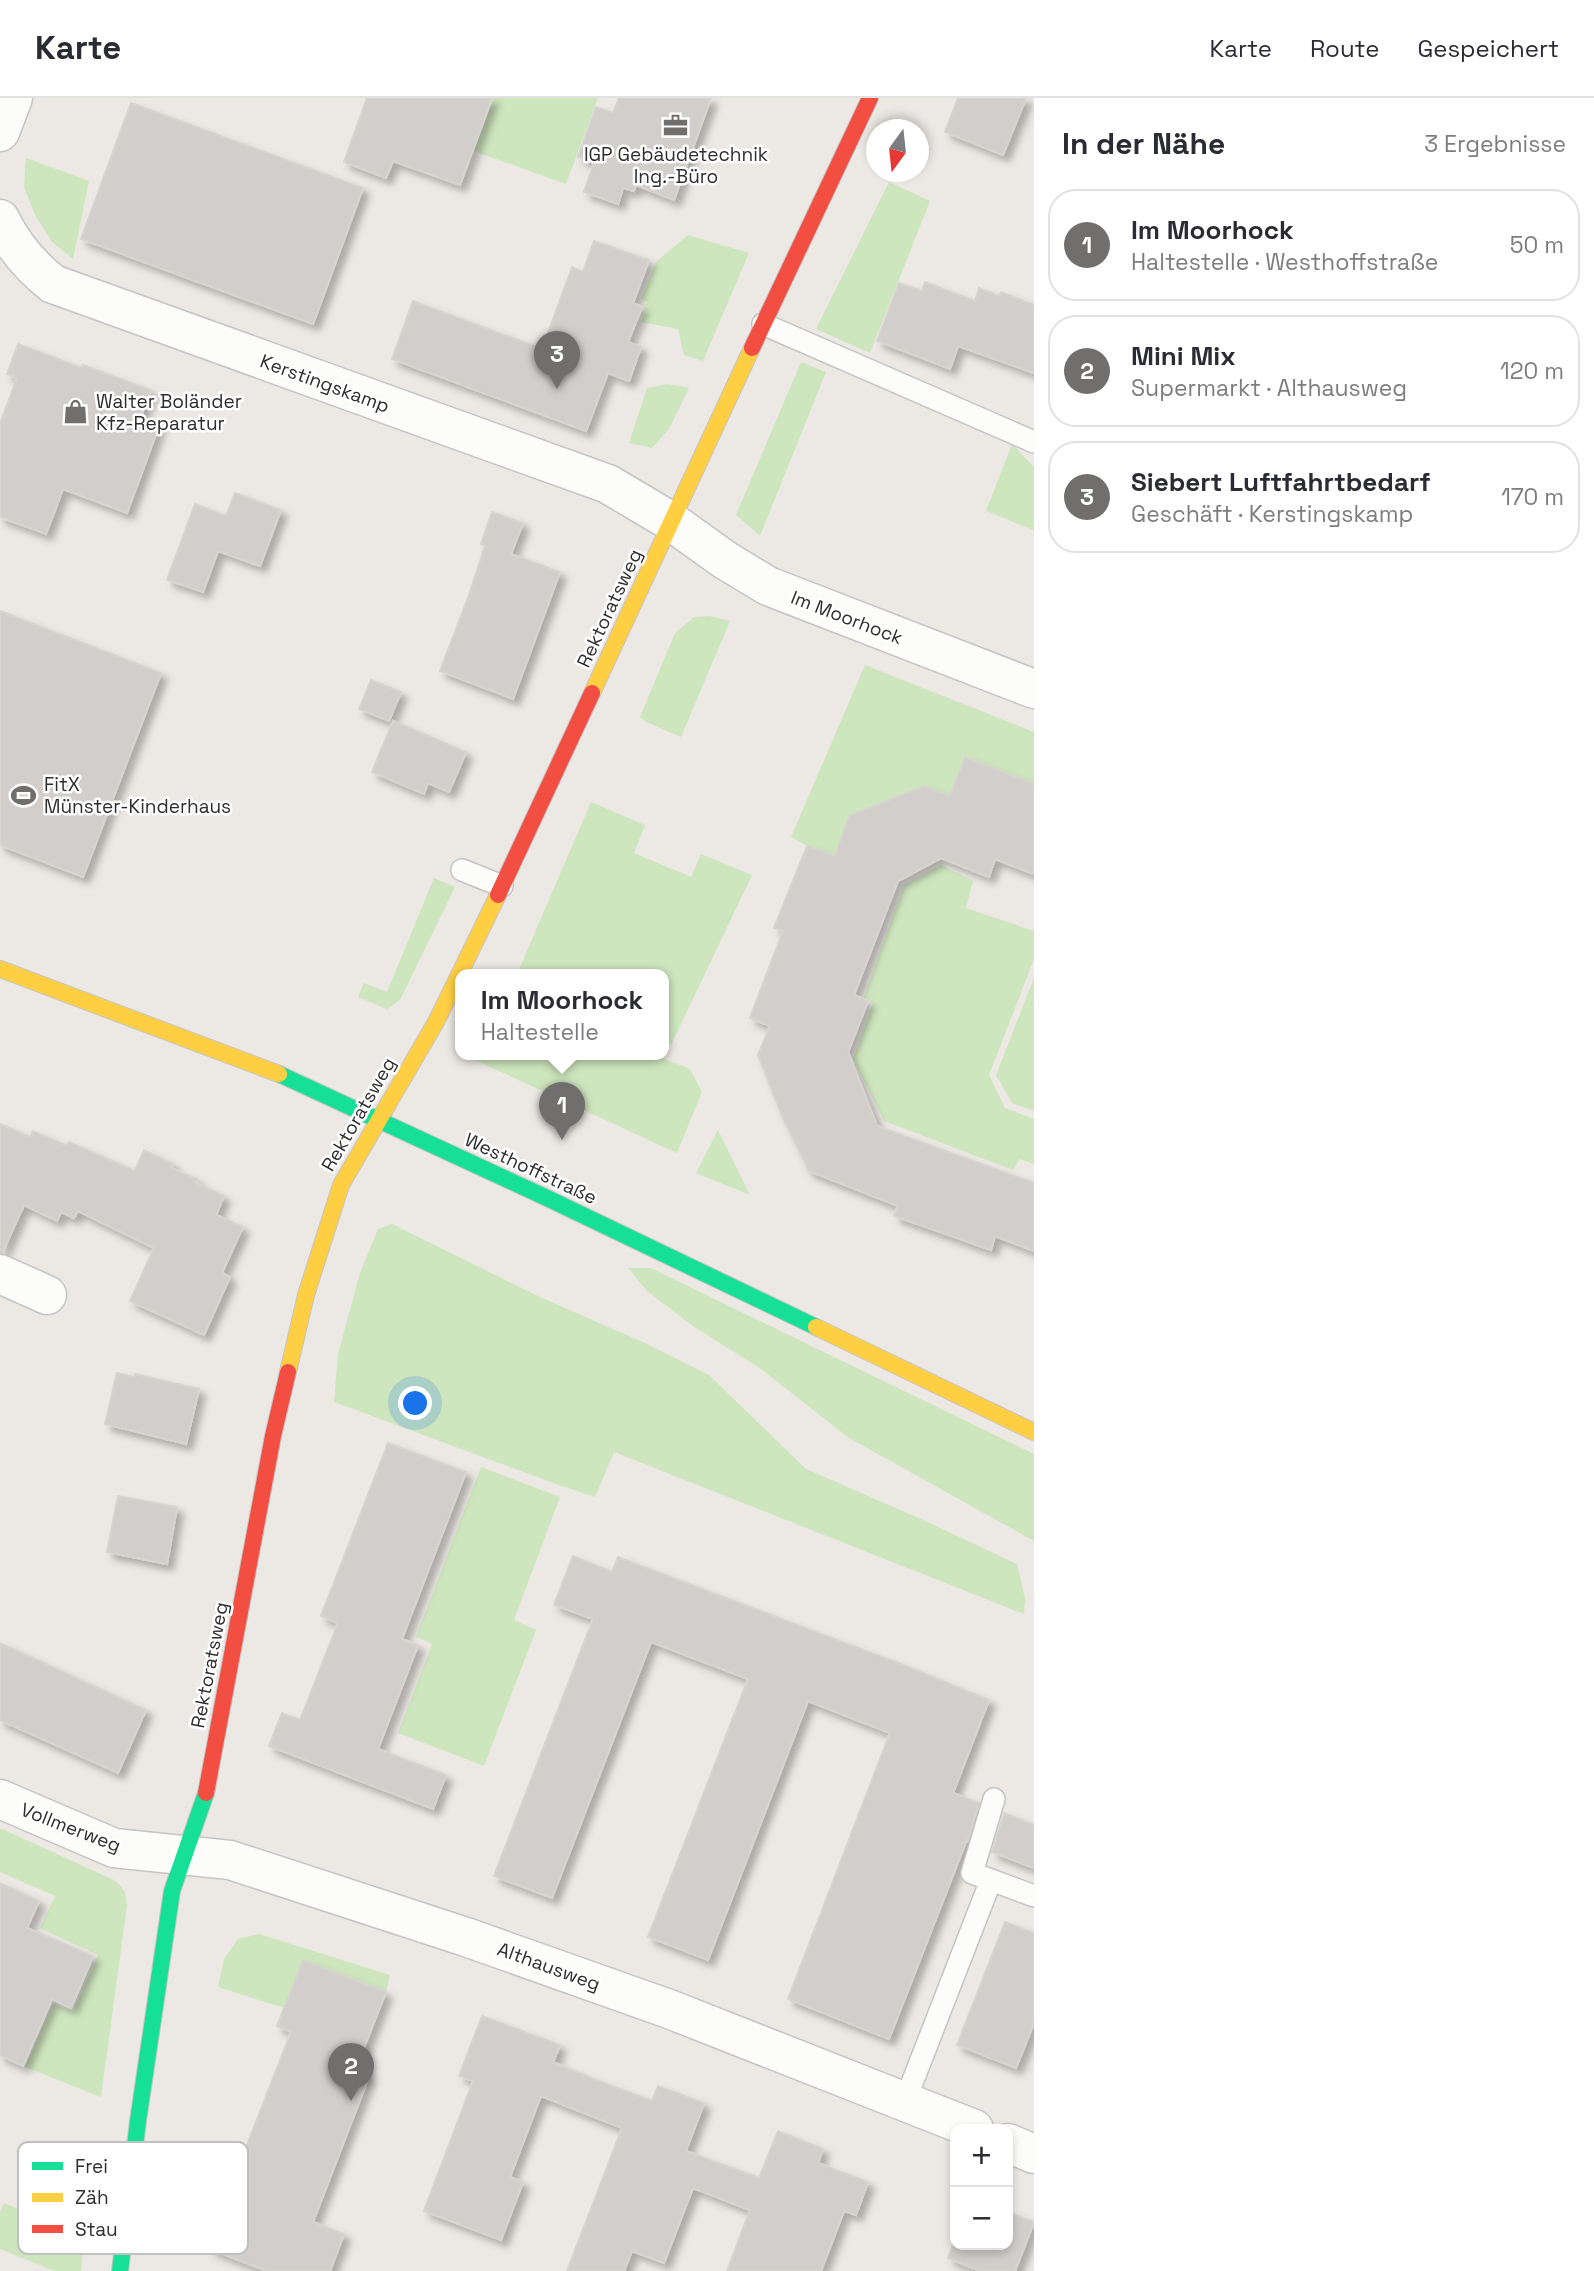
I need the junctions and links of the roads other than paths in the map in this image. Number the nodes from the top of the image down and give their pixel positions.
1 (13, 98) edge
2 (867, 99) edge
3 (0, 132) edge
4 (0, 221) edge
5 (763, 324) junction
6 (1034, 442) edge
7 (672, 522) junction
8 (1034, 689) edge
9 (462, 870) dead end
10 (502, 886) junction
11 (0, 969) edge
12 (462, 969) edge
13 (455, 983) edge
14 (378, 1119) junction
15 (0, 1274) edge
16 (47, 1295) dead end
17 (1034, 1432) edge
18 (0, 1799) edge
19 (994, 1799) dead end
20 (186, 1856) junction
21 (991, 1881) junction
22 (1034, 1896) edge
23 (905, 2101) junction
24 (962, 2124) edge
25 (135, 2142) edge
26 (1013, 2145) edge
27 (1034, 2154) edge

1 - 3 street
2 - 5 street, Rektoratsweg
4 - 7 street, Kerstingskamp
5 - 6 lane
5 - 7 street, Rektoratsweg
7 - 8 street, Im Moorhock
7 - 10 street, Rektoratsweg
9 - 10 lane
10 - 12 street, Rektoratsweg
11 - 14 street, Westhoffstraße
13 - 14 street, Rektoratsweg
14 - 17 street, Westhoffstraße
14 - 20 street, Rektoratsweg
15 - 16 street
18 - 20 street, Vollmerweg
19 - 21 lane
20 - 23 street, Althausweg
20 - 25 street, Rektoratsweg
21 - 22 lane
21 - 23 lane
23 - 24 street, Althausweg
26 - 27 street

